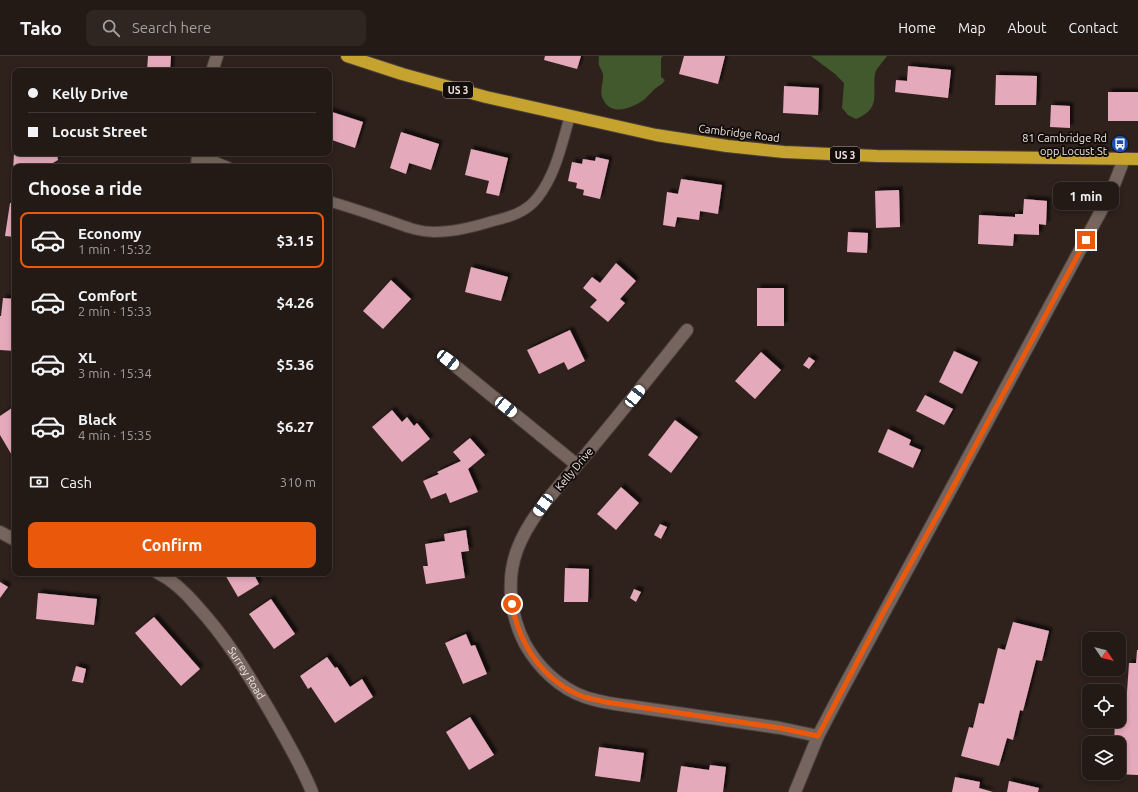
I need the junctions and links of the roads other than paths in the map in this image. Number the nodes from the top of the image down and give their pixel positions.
1 (217, 56) edge
2 (347, 56) edge
3 (213, 68) edge
4 (570, 116) junction
5 (198, 158) edge
6 (1124, 159) junction
7 (1138, 159) edge
8 (218, 164) edge
9 (332, 202) edge
10 (687, 330) dead end
11 (448, 360) dead end
12 (577, 465) junction
13 (0, 532) edge
14 (12, 538) edge
15 (164, 576) edge
16 (818, 736) junction
17 (312, 792) edge
18 (795, 792) edge

1 - 3 street
2 - 4 highway, Cambridge Road / US 3
4 - 6 highway, Cambridge Road / US 3
4 - 9 lane
5 - 8 lane
6 - 7 highway, Cambridge Road / US 3
6 - 16 street
10 - 12 street, Kelly Drive
11 - 12 street
12 - 16 street, Kelly Drive
13 - 14 street
15 - 17 street, Surrey Road
16 - 18 street

